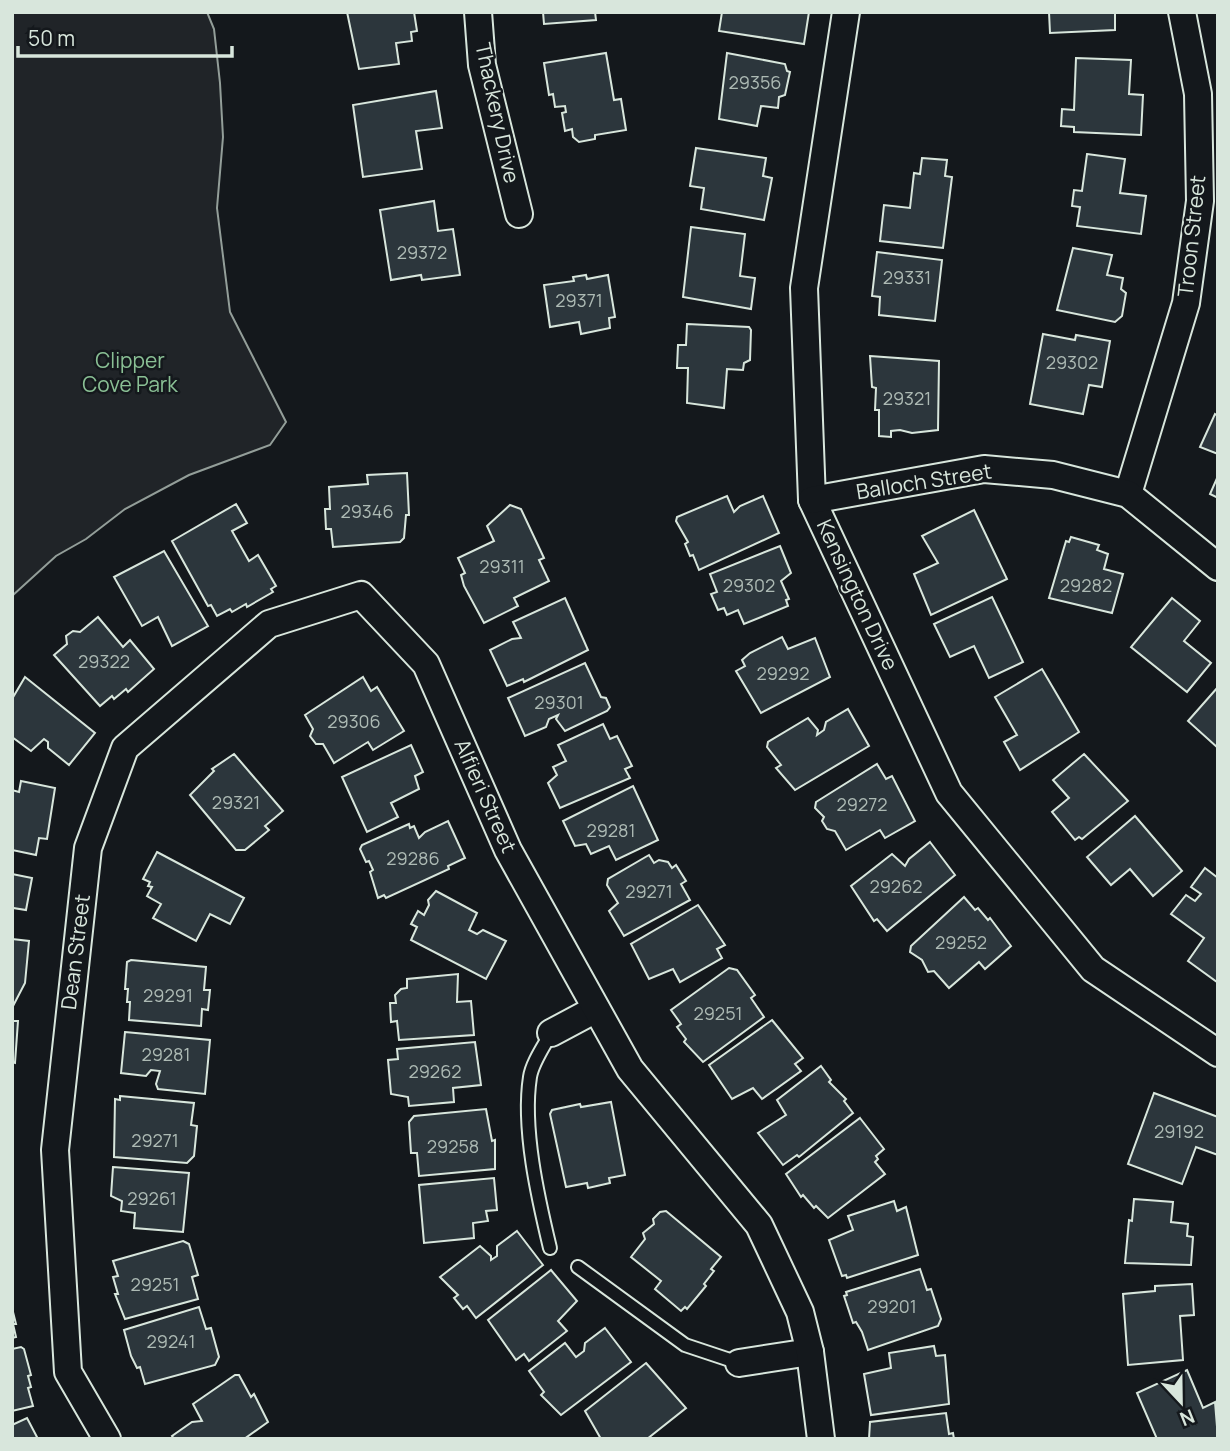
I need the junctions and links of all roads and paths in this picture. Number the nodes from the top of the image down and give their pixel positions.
1 (478, 12) edge
2 (846, 12) edge
3 (1182, 12) edge
4 (1208, 94) edge
5 (519, 214) dead end
6 (1128, 494) junction
7 (812, 500) junction
8 (1218, 567) edge
9 (361, 594) joint
10 (596, 1009) junction
11 (551, 1033) joint
12 (1218, 1053) edge
13 (550, 1248) dead end
14 (578, 1266) dead end
15 (810, 1352) junction
16 (739, 1363) joint
17 (107, 1439) edge
18 (821, 1439) edge

1 - 5 street, Thackery Drive
2 - 7 street, Kensington Drive
3 - 4 street, Troon Street
4 - 6 street, Troon Street
6 - 7 street, Balloch Street
6 - 8 street, Balloch Street
7 - 12 street, Kensington Drive
9 - 10 street, Alfieri Street
9 - 17 street, Dean Street
10 - 11 street
10 - 15 street, Alfieri Street
11 - 13 lane
14 - 16 lane
15 - 16 street
15 - 18 street, Alfieri Street

